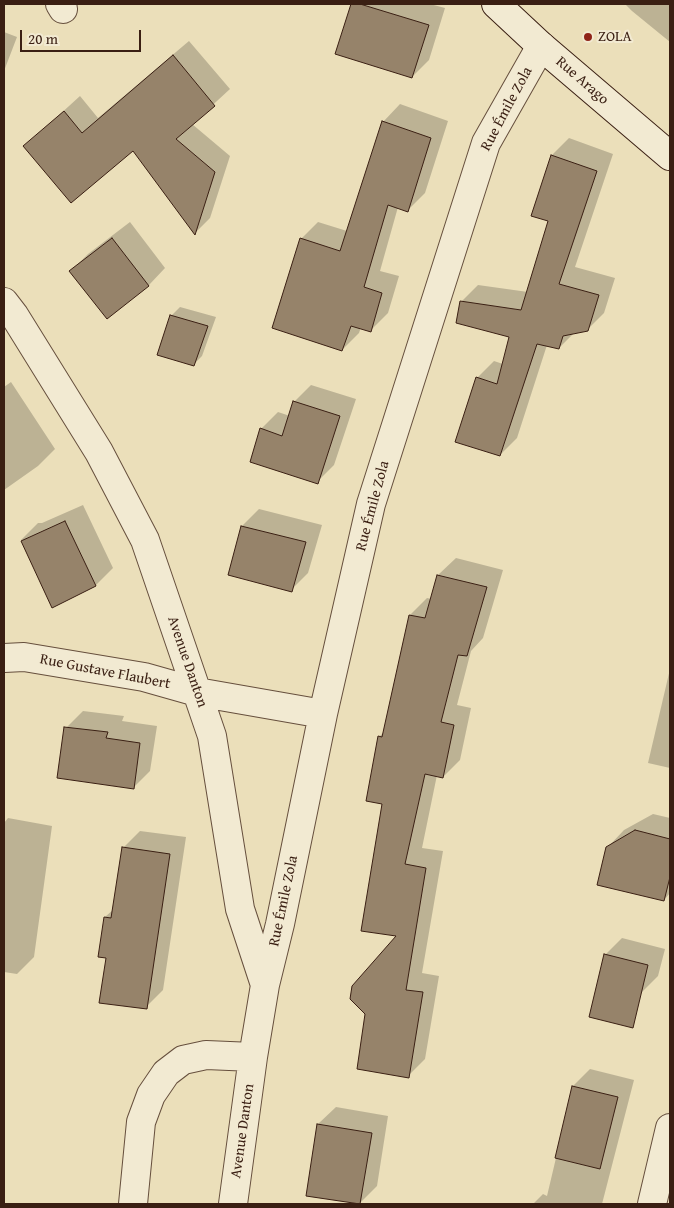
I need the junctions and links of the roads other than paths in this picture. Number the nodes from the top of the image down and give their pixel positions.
1 (496, 4) edge
2 (541, 46) junction
3 (670, 156) edge
4 (4, 302) edge
5 (4, 658) edge
6 (197, 692) junction
7 (323, 714) junction
8 (265, 985) junction
9 (253, 1058) junction
10 (670, 1128) edge
11 (133, 1204) edge
12 (233, 1204) edge
13 (652, 1204) edge

1 - 2 street, Rue Arago
2 - 3 street, Rue Arago
2 - 7 street, Rue Émile Zola
4 - 6 street, Avenue Danton
5 - 6 street, Rue Gustave Flaubert
6 - 7 street, Rue Gustave Flaubert
6 - 8 street, Avenue Danton
7 - 8 street, Rue Émile Zola
8 - 9 street, Avenue Danton
9 - 11 street
9 - 12 street, Avenue Danton
10 - 13 street

